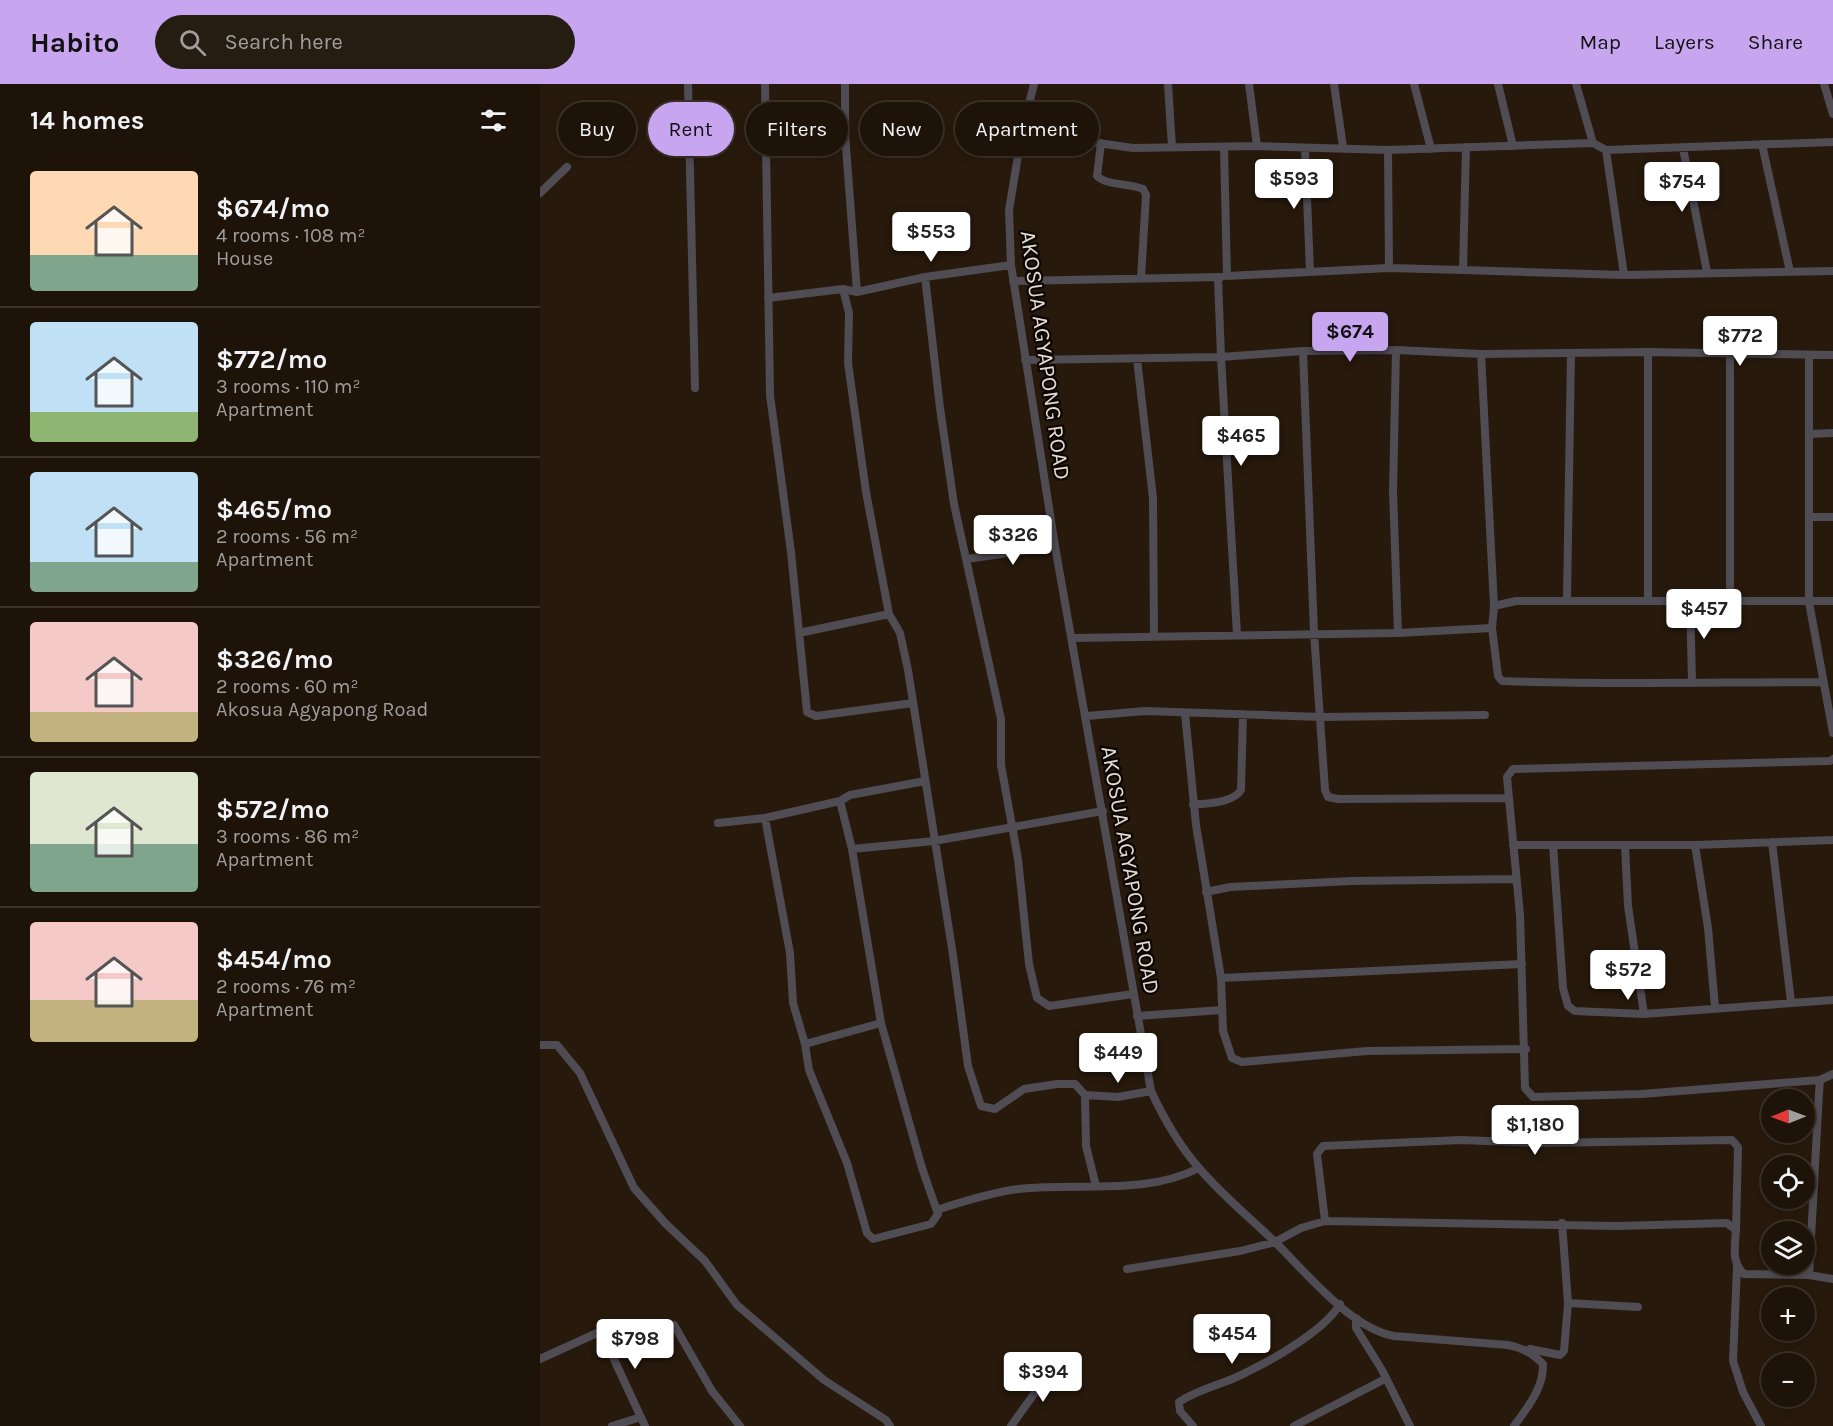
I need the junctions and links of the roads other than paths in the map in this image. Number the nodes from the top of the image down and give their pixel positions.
1 (688, 84) edge
2 (765, 84) edge
3 (845, 84) edge
4 (1034, 84) edge
5 (1168, 84) edge
6 (1249, 84) edge
7 (1334, 84) edge
8 (1414, 84) edge
9 (1498, 84) edge
10 (1576, 84) edge
11 (1824, 84) edge
12 (1030, 102) edge
13 (1833, 114) edge
14 (1833, 142) edge
15 (1101, 143) joint
16 (1593, 143) junction
17 (1762, 144) junction
18 (1257, 146) junction
19 (1513, 146) junction
20 (1172, 147) junction
21 (1343, 147) junction
22 (1466, 147) junction
23 (1224, 148) junction
24 (1431, 148) junction
25 (1683, 148) junction
26 (1305, 149) junction
27 (1388, 150) junction
28 (1606, 150) junction
29 (1018, 156) edge
30 (567, 167) dead end
31 (540, 193) edge
32 (1011, 265) junction
33 (1389, 268) junction
34 (1463, 270) junction
35 (1310, 271) junction
36 (1833, 271) edge
37 (1707, 272) junction
38 (1790, 272) junction
39 (1624, 275) junction
40 (1222, 277) junction
41 (926, 278) junction
42 (1141, 278) junction
43 (1013, 282) junction
44 (843, 289) junction
45 (857, 292) junction
46 (768, 298) junction
47 (1396, 350) junction
48 (1303, 351) junction
49 (1648, 352) junction
50 (1571, 353) junction
51 (1481, 354) junction
52 (1730, 354) junction
53 (1809, 355) junction
54 (1833, 355) edge
55 (1221, 357) junction
56 (1137, 359) junction
57 (1025, 360) junction
58 (695, 388) dead end
59 (1809, 434) junction
60 (1833, 434) edge
61 (1833, 517) edge
62 (1811, 518) junction
63 (1055, 546) junction
64 (967, 559) junction
65 (1567, 599) junction
66 (1731, 599) junction
67 (1648, 600) junction
68 (1690, 600) junction
69 (1833, 601) edge
70 (1809, 602) junction
71 (1494, 606) junction
72 (889, 614) junction
73 (1492, 628) junction
74 (799, 633) junction
75 (1314, 633) junction
76 (1398, 633) junction
77 (1237, 635) junction
78 (1154, 636) junction
79 (1073, 638) junction
80 (1692, 681) junction
81 (1823, 682) junction
82 (913, 703) junction
83 (1185, 713) junction
84 (1243, 714) junction
85 (1485, 715) dead end
86 (1087, 716) junction
87 (1321, 717) junction
88 (1833, 733) edge
89 (1833, 759) edge
90 (925, 782) junction
91 (1509, 798) junction
92 (840, 801) junction
93 (1193, 805) junction
94 (1103, 811) junction
95 (765, 818) junction
96 (718, 823) dead end
97 (1013, 829) junction
98 (1833, 840) edge
99 (934, 841) junction
100 (1772, 842) junction
101 (1513, 845) junction
102 (1553, 845) junction
103 (1625, 845) junction
104 (1695, 845) junction
105 (852, 849) junction
106 (1515, 879) junction
107 (1206, 892) junction
108 (1522, 964) junction
109 (1221, 978) junction
110 (1133, 994) junction
111 (1833, 1000) edge
112 (1791, 1002) junction
113 (1715, 1007) junction
114 (1222, 1010) junction
115 (1644, 1014) junction
116 (1137, 1016) junction
117 (881, 1023) junction
118 (806, 1044) junction
119 (540, 1045) edge
120 (1526, 1049) junction
121 (1833, 1074) edge
122 (1820, 1080) junction
123 (1151, 1091) junction
124 (1084, 1095) junction
125 (1199, 1168) junction
126 (1096, 1186) junction
127 (938, 1209) junction
128 (1325, 1221) junction
129 (1812, 1221) edge
130 (1562, 1223) junction
131 (1736, 1230) junction
132 (1275, 1242) junction
133 (1737, 1268) junction
134 (1127, 1269) dead end
135 (1761, 1274) edge
136 (1809, 1275) edge
137 (1833, 1279) edge
138 (1568, 1302) junction
139 (1340, 1304) junction
140 (1638, 1307) dead end
141 (1356, 1318) junction
142 (674, 1325) dead end
143 (1524, 1348) junction
144 (540, 1359) edge
145 (1054, 1366) dead end
146 (1385, 1379) junction
147 (641, 1417) junction
148 (612, 1426) edge
149 (645, 1426) edge
150 (740, 1426) edge
151 (890, 1426) edge
152 (1011, 1426) edge
153 (1193, 1426) edge
154 (1294, 1426) edge
155 (1410, 1426) edge
156 (1514, 1426) edge
157 (1761, 1426) edge

1 - 58 street
2 - 46 street
3 - 45 street
4 - 12 street, AKOSUA AGYAPONG ROAD
5 - 20 street
6 - 18 street
7 - 21 street
8 - 24 street
9 - 19 street
10 - 16 street
11 - 13 street
14 - 17 street
15 - 20 street
15 - 42 street
16 - 19 street
16 - 28 street
17 - 25 street
17 - 38 street
18 - 23 street
18 - 26 street
19 - 22 street
20 - 23 street
21 - 26 street
21 - 27 street
22 - 24 street
22 - 34 street
23 - 40 street
24 - 27 street
25 - 28 street
25 - 37 street
26 - 35 street
27 - 33 street
28 - 39 street
29 - 32 street, AKOSUA AGYAPONG ROAD
30 - 31 street
32 - 41 street
32 - 43 street, AKOSUA AGYAPONG ROAD
33 - 34 street
33 - 35 street
34 - 39 street
35 - 40 street
36 - 38 street
37 - 38 street
37 - 39 street
40 - 42 street
40 - 55 street
41 - 45 street
41 - 64 street
42 - 43 street
43 - 57 street, AKOSUA AGYAPONG ROAD
44 - 45 street
44 - 46 street
44 - 72 street
46 - 74 street
47 - 48 street
47 - 51 street
47 - 76 street
48 - 55 street
48 - 75 street
49 - 50 street
49 - 52 street
49 - 67 street
50 - 51 street
50 - 65 street
51 - 71 street
52 - 53 street
52 - 66 street
53 - 54 street
53 - 59 street
55 - 56 street
55 - 77 street
56 - 57 street
56 - 78 street
57 - 63 street, AKOSUA AGYAPONG ROAD
59 - 60 street
59 - 62 street
61 - 62 street
62 - 70 street
63 - 64 street
63 - 79 street, AKOSUA AGYAPONG ROAD
64 - 97 street
65 - 67 street
65 - 71 street
66 - 68 street
66 - 70 street
67 - 68 street
68 - 80 street
69 - 70 street
70 - 81 street
71 - 73 street
72 - 74 street
72 - 82 street
73 - 76 street
73 - 80 street
74 - 82 street
75 - 76 street
75 - 77 street
75 - 87 street
77 - 78 street
78 - 79 street
79 - 86 street, AKOSUA AGYAPONG ROAD
80 - 81 street
81 - 88 street
82 - 90 street
83 - 84 street
83 - 86 street
83 - 93 street
84 - 87 street
84 - 93 street
85 - 87 street
86 - 94 street, AKOSUA AGYAPONG ROAD
87 - 91 street
89 - 91 street
90 - 92 street
90 - 99 street
91 - 101 street
92 - 95 street
92 - 105 street
93 - 107 street
94 - 97 street
94 - 110 street, AKOSUA AGYAPONG ROAD
95 - 96 street
95 - 118 street
97 - 99 street
97 - 110 street
98 - 100 street
99 - 105 street
99 - 124 street
100 - 104 street
100 - 112 street
101 - 102 street
101 - 106 street
102 - 103 street
102 - 115 street
103 - 104 street
103 - 115 street
104 - 113 street
105 - 117 street
106 - 107 street
106 - 108 street
107 - 109 street
108 - 109 street
108 - 120 street
109 - 114 street
110 - 116 street, AKOSUA AGYAPONG ROAD
111 - 112 street
112 - 113 street
113 - 115 street
114 - 116 street
114 - 120 street
116 - 123 street, AKOSUA AGYAPONG ROAD
117 - 118 street
117 - 127 street
118 - 127 street
119 - 151 street
120 - 122 street
121 - 122 street
122 - 129 street
123 - 124 street
123 - 125 street, AKOSUA AGYAPONG ROAD
124 - 126 street
125 - 126 street
125 - 132 street, AKOSUA AGYAPONG ROAD
126 - 127 street
128 - 130 street
128 - 131 street
128 - 132 street
130 - 131 street
130 - 138 street
131 - 133 street
132 - 134 street
132 - 139 street, AKOSUA AGYAPONG ROAD
133 - 135 street
133 - 157 street
136 - 137 street
138 - 140 street
138 - 143 street, AKOSUA AGYAPONG ROAD
139 - 141 street, AKOSUA AGYAPONG ROAD
139 - 153 street
141 - 143 street, AKOSUA AGYAPONG ROAD
141 - 146 street
142 - 150 street
143 - 156 street
144 - 147 street
145 - 152 street
146 - 154 street
146 - 155 street
147 - 148 street
147 - 149 street

